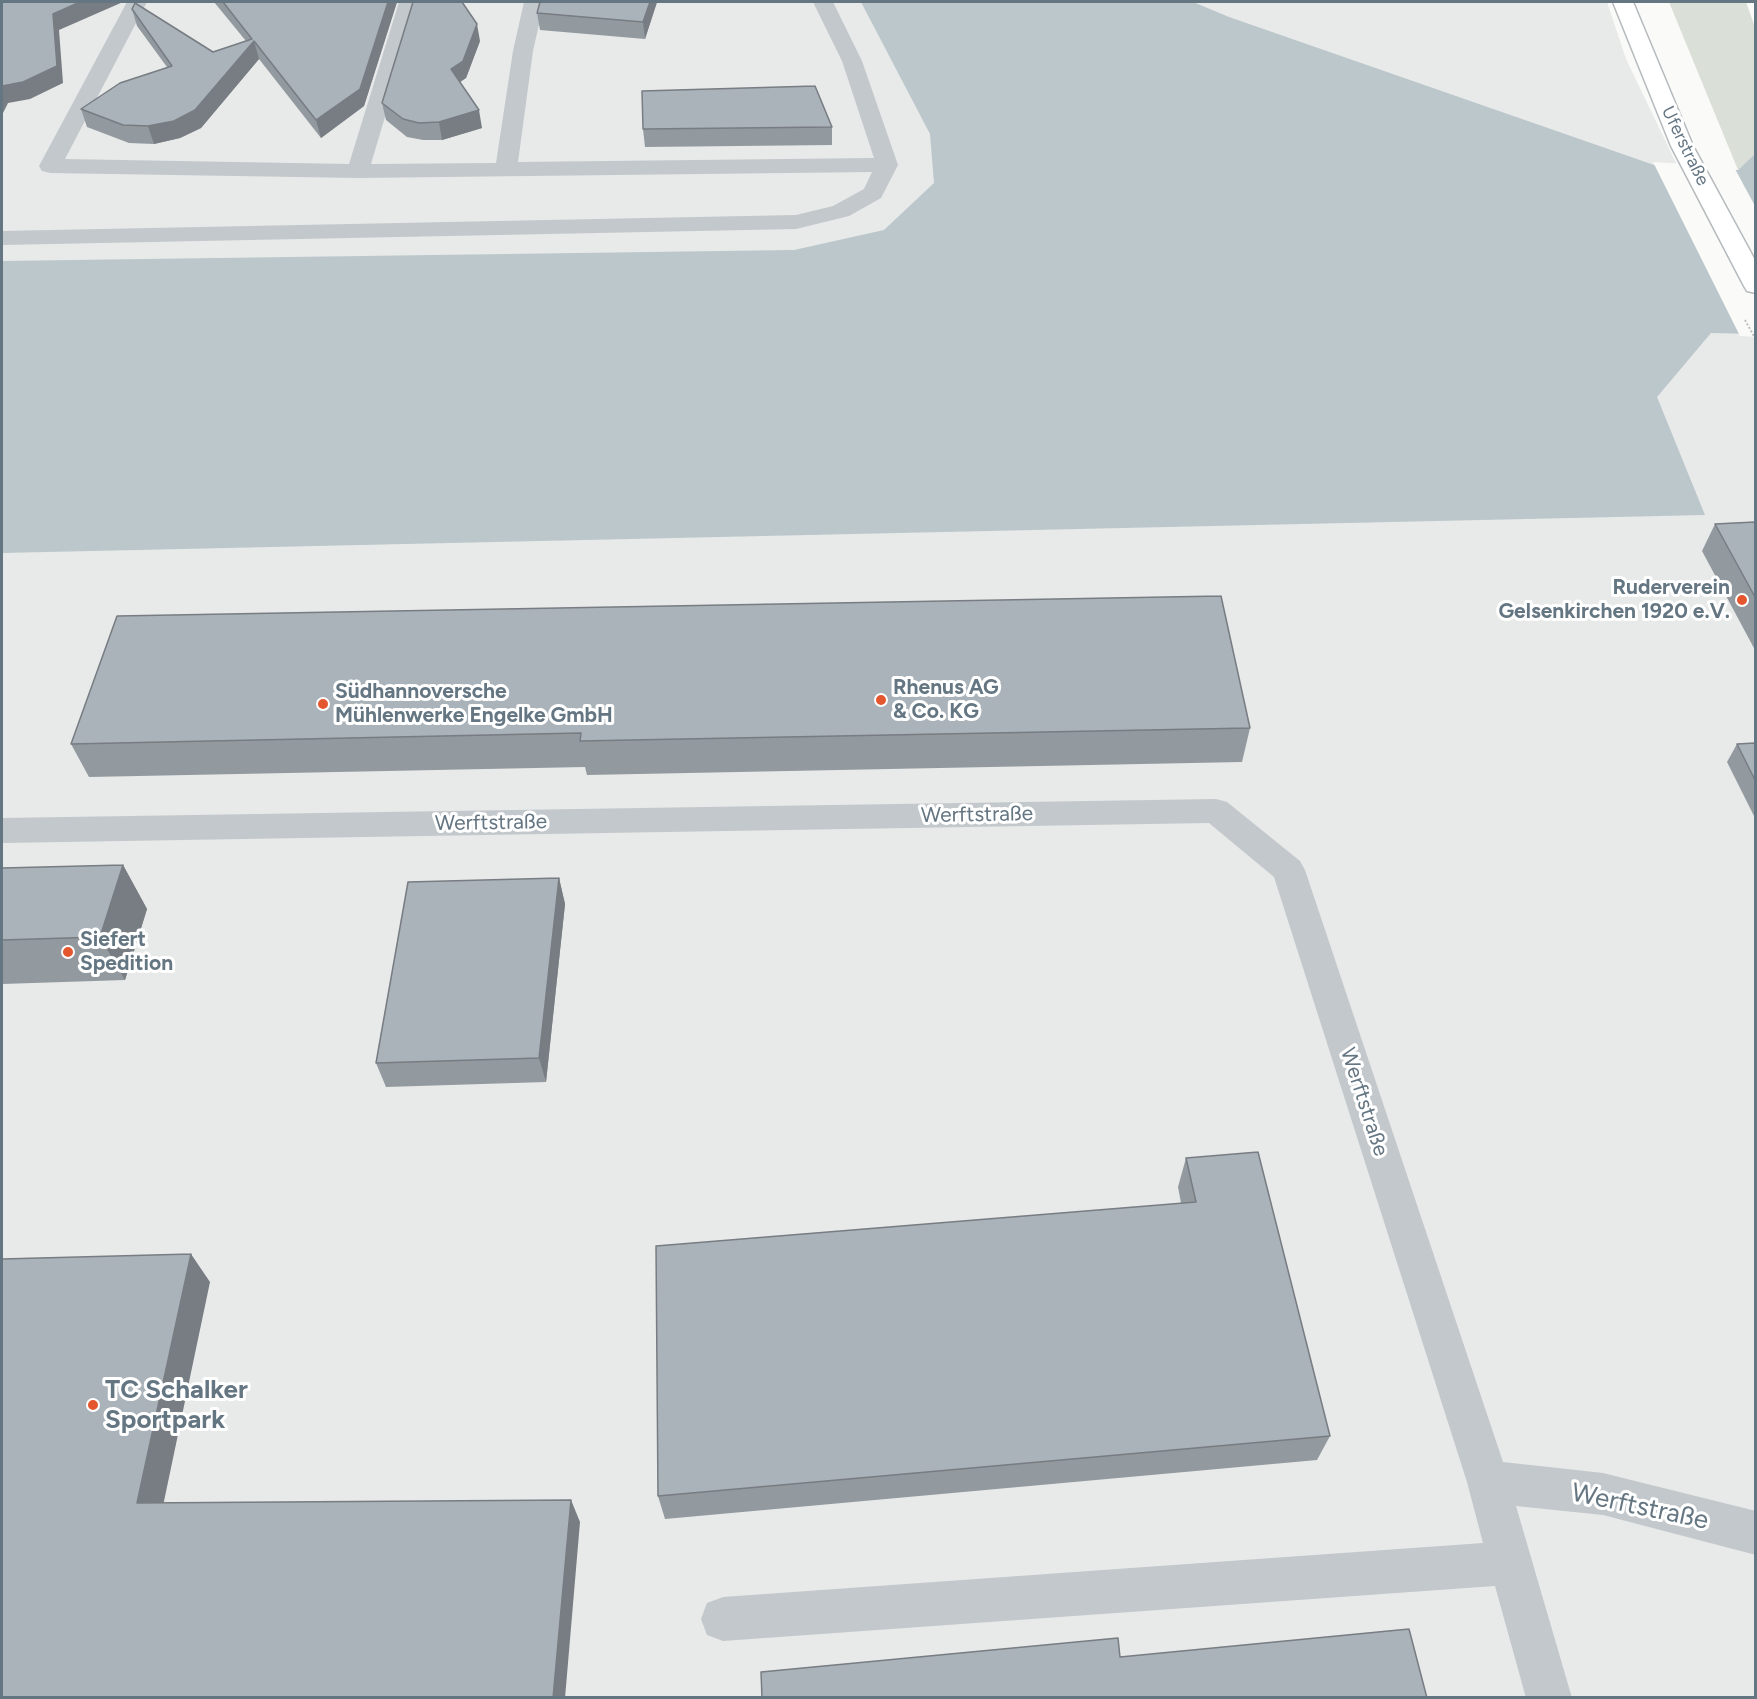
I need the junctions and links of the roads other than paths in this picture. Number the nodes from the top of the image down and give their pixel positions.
1 (137, 2) edge
2 (409, 2) edge
3 (534, 2) edge
4 (823, 2) edge
5 (1623, 2) edge
6 (887, 165) junction
7 (506, 168) junction
8 (358, 171) junction
9 (2, 238) edge
10 (1755, 286) edge
11 (2, 831) edge
12 (1488, 1482) junction
13 (1755, 1533) edge
14 (1510, 1563) junction
15 (723, 1619) dead end
16 (1549, 1698) edge

1 - 8 street
2 - 8 street
3 - 7 street
4 - 6 street
5 - 10 main road, Uferstraße
6 - 7 street
6 - 9 street
7 - 8 street
11 - 12 street, Werftstraße
12 - 13 street, Werftstraße
12 - 14 street, Werftstraße
14 - 15 street
14 - 16 street, Werftstraße

